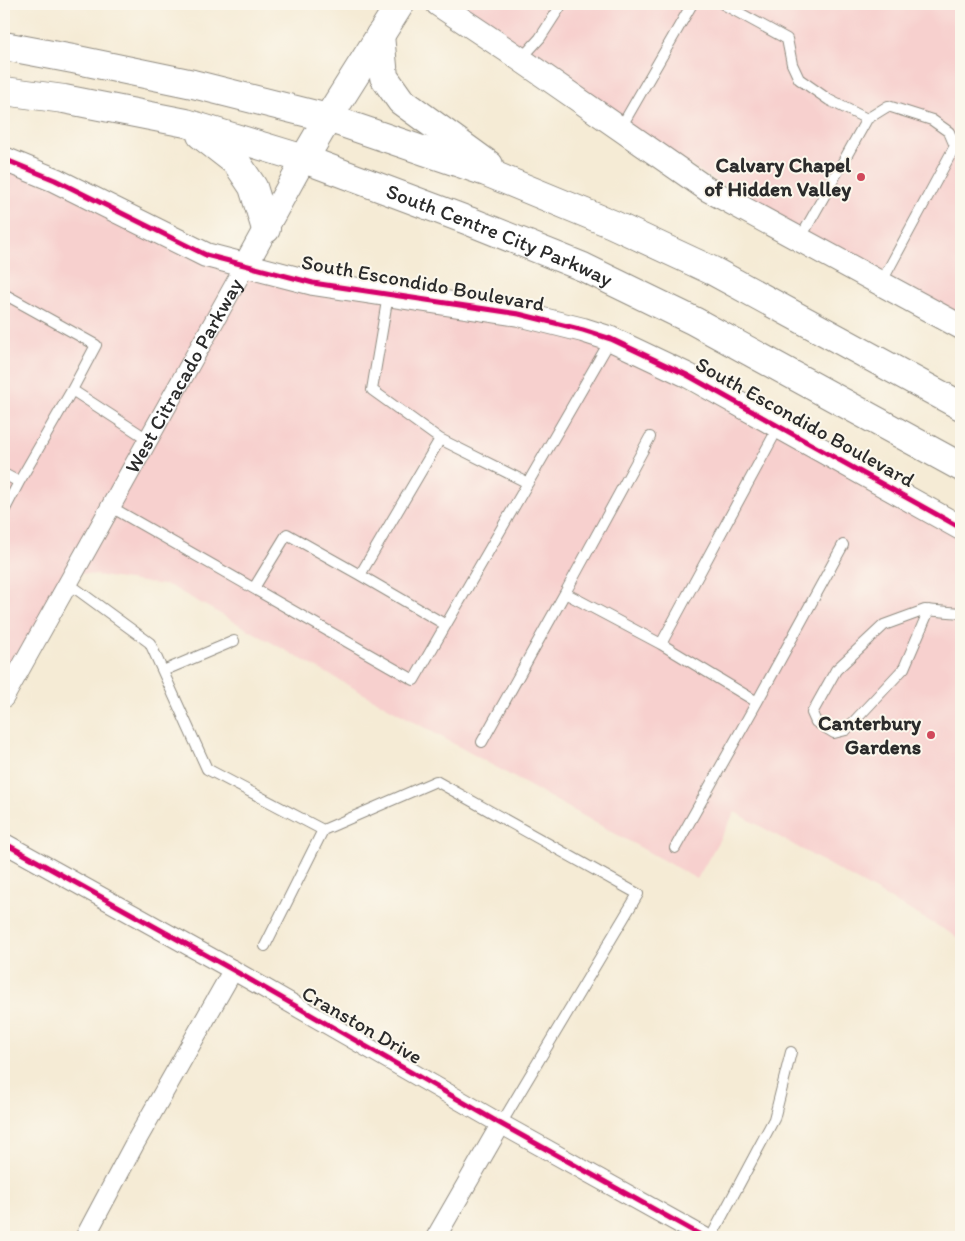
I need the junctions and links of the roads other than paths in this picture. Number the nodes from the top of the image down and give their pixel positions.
1 (400, 4) edge
2 (438, 4) edge
3 (562, 4) edge
4 (692, 4) edge
5 (723, 4) edge
6 (380, 35) junction
7 (4, 46) edge
8 (520, 59) junction
9 (4, 91) edge
10 (328, 118) junction
11 (867, 120) junction
12 (186, 123) junction
13 (620, 129) junction
14 (4, 159) edge
15 (304, 159) junction
16 (514, 184) junction
17 (266, 229) junction
18 (800, 239) junction
19 (245, 266) junction
20 (881, 283) junction
21 (4, 294) edge
22 (388, 295) junction
23 (961, 327) edge
24 (611, 339) junction
25 (72, 390) junction
26 (961, 406) edge
27 (779, 426) junction
28 (650, 437) dead end
29 (440, 439) junction
30 (149, 440) junction
31 (961, 466) edge
32 (4, 474) edge
33 (20, 482) junction
34 (528, 483) junction
35 (111, 507) junction
36 (4, 510) edge
37 (961, 528) edge
38 (843, 546) dead end
39 (360, 575) junction
40 (68, 583) junction
41 (254, 588) junction
42 (565, 593) junction
43 (929, 610) junction
44 (961, 613) edge
45 (446, 625) junction
46 (234, 641) dead end
47 (661, 644) junction
48 (163, 671) junction
49 (4, 698) edge
50 (757, 702) junction
51 (482, 742) dead end
52 (323, 830) junction
53 (4, 843) edge
54 (675, 848) dead end
55 (265, 946) dead end
56 (233, 970) junction
57 (791, 1052) dead end
58 (501, 1124) junction
59 (85, 1237) edge
60 (436, 1237) edge
61 (704, 1237) edge
62 (712, 1237) edge

1 - 6 main road, West Citracado Parkway
2 - 8 street
3 - 8 lane
4 - 13 lane
5 - 11 lane
6 - 10 main road, West Citracado Parkway
6 - 16 main road
7 - 10 main road
8 - 13 street
9 - 12 main road, South Centre City Parkway
10 - 15 main road, West Citracado Parkway
10 - 16 main road
11 - 18 lane
11 - 20 lane
12 - 15 main road, South Centre City Parkway
12 - 17 main road
13 - 18 street
14 - 19 street, South Escondido Boulevard
15 - 17 street, West Citracado Parkway
15 - 31 main road, South Centre City Parkway
16 - 26 main road
17 - 19 street, West Citracado Parkway
18 - 20 street
19 - 22 street, South Escondido Boulevard
19 - 30 street, West Citracado Parkway
20 - 23 street
21 - 25 lane
22 - 24 street, South Escondido Boulevard
22 - 29 lane
24 - 27 street, South Escondido Boulevard
24 - 34 lane
25 - 30 lane
25 - 33 lane
27 - 37 street, South Escondido Boulevard
27 - 47 lane
28 - 42 lane
29 - 34 lane
29 - 39 lane
30 - 35 street, West Citracado Parkway
32 - 33 lane
33 - 36 lane
34 - 45 lane
35 - 40 street, West Citracado Parkway
35 - 41 lane
38 - 50 lane
39 - 41 lane
39 - 45 lane
40 - 48 lane
40 - 49 street, West Citracado Parkway
41 - 45 lane
42 - 47 lane
42 - 51 lane
43 - 43 lane
43 - 44 lane
46 - 48 lane
47 - 50 lane
48 - 52 lane
50 - 54 lane
52 - 55 lane
52 - 58 lane
53 - 56 street, Cranston Drive
56 - 58 street, Cranston Drive
56 - 59 street
57 - 62 lane
58 - 60 street
58 - 61 street, Cranston Drive

